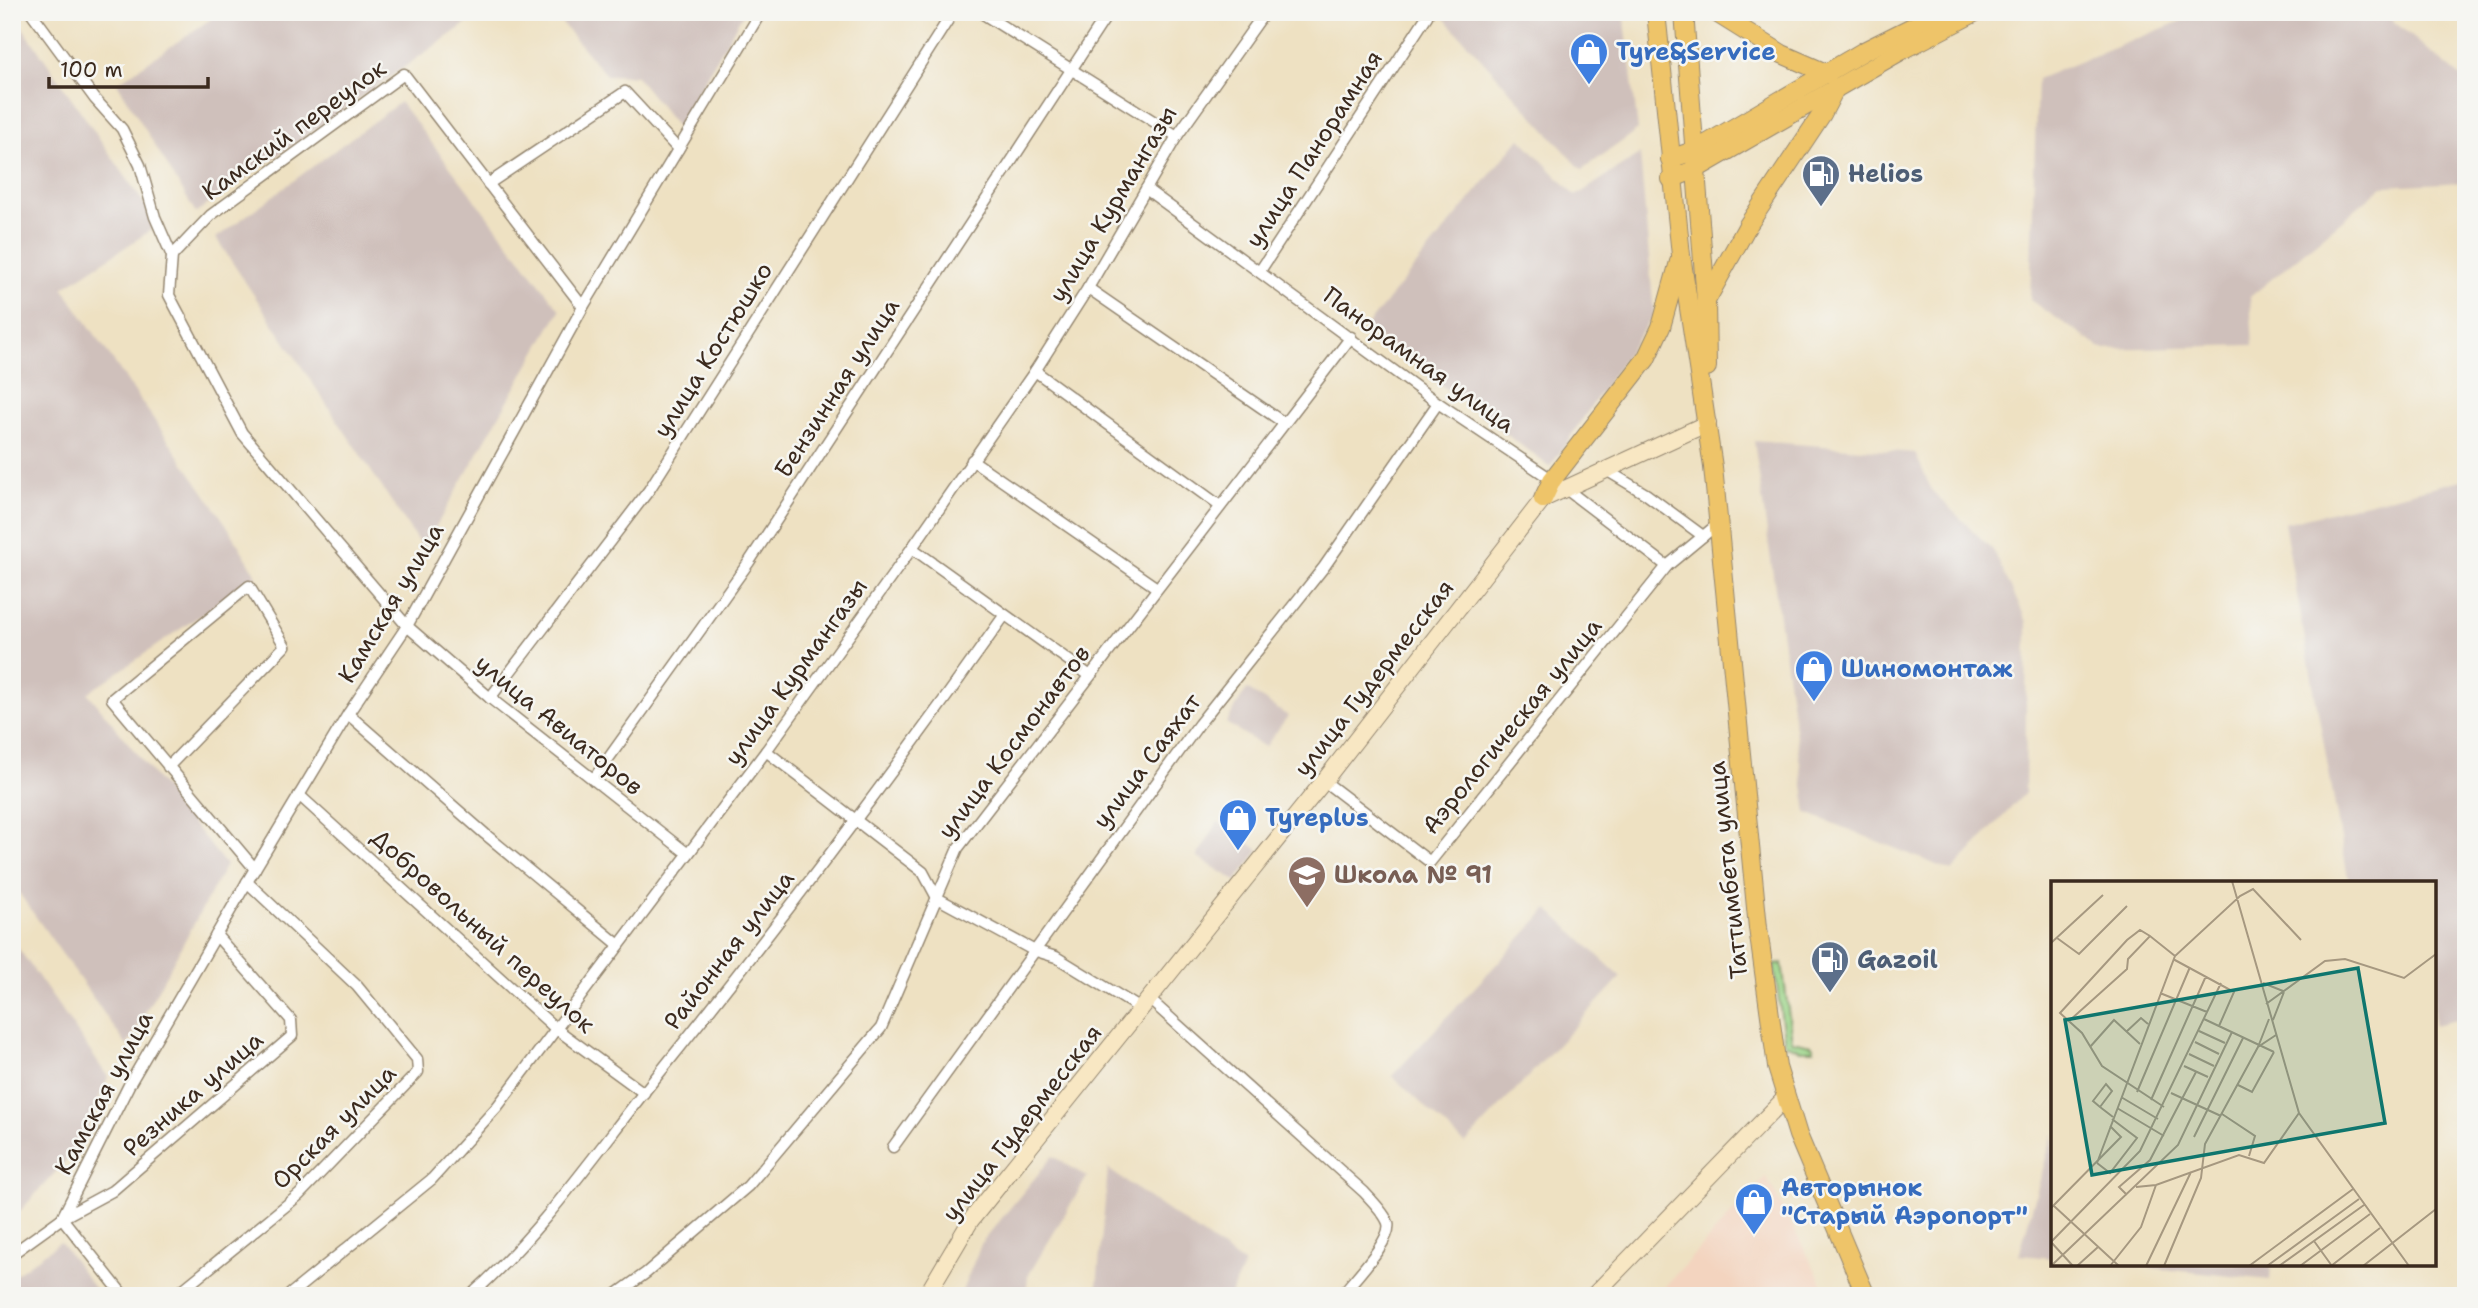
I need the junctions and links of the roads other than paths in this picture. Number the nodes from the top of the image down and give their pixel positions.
1 (761, 12) edge
2 (953, 12) edge
3 (980, 12) edge
4 (1109, 12) edge
5 (1265, 12) edge
6 (1656, 12) edge
7 (1684, 12) edge
8 (1715, 12) edge
9 (1942, 12) edge
10 (1976, 12) edge
11 (36, 14) edge
12 (1426, 14) edge
13 (1071, 68) junction
14 (1831, 82) junction
15 (1177, 135) junction
16 (678, 149) junction
17 (1696, 150) junction
18 (1670, 159) junction
19 (1696, 169) junction
20 (1671, 179) junction
21 (488, 184) junction
22 (1146, 189) junction
23 (1681, 255) junction
24 (172, 256) junction
25 (1260, 271) junction
26 (1088, 288) junction
27 (1706, 301) junction
28 (583, 307) junction
29 (1351, 337) junction
30 (1035, 371) junction
31 (1438, 403) junction
32 (1284, 423) junction
33 (1708, 423) junction
34 (972, 460) junction
35 (1606, 470) junction
36 (1559, 484) junction
37 (1543, 499) joint
38 (1220, 506) junction
39 (1719, 523) junction
40 (1703, 536) junction
41 (912, 548) junction
42 (1667, 566) junction
43 (1157, 588) junction
44 (1004, 616) junction
45 (407, 626) junction
46 (1089, 675) junction
47 (490, 698) junction
48 (348, 714) junction
49 (766, 751) junction
50 (167, 767) junction
51 (593, 780) junction
52 (1324, 781) junction
53 (299, 795) junction
54 (855, 821) junction
55 (688, 854) junction
56 (255, 869) junction
57 (247, 882) junction
58 (937, 898) junction
59 (216, 935) junction
60 (619, 945) junction
61 (1033, 950) junction
62 (1145, 1004) junction
63 (555, 1028) junction
64 (644, 1093) junction
65 (1785, 1098) junction
66 (893, 1147) dead end
67 (62, 1218) junction
68 (12, 1254) edge
69 (124, 1296) edge
70 (176, 1296) edge
71 (288, 1296) edge
72 (470, 1296) edge
73 (614, 1296) edge
74 (926, 1296) edge
75 (1341, 1296) edge
76 (1593, 1296) edge
77 (1866, 1296) edge

1 - 16 street, Камская улица
2 - 47 street, улица Костюшко
3 - 13 street
4 - 13 street, Бензинная улица
5 - 15 street, улица Курмангазы
6 - 18 main road
7 - 17 main road
8 - 14 main road
9 - 14 main road
10 - 14 main road
11 - 24 street
12 - 25 street, улица Панорамная
13 - 15 street
13 - 51 street, Бензинная улица
14 - 17 main road
14 - 19 main road
14 - 27 main road
15 - 22 street, улица Курмангазы
16 - 21 street
16 - 28 street, Камская улица
17 - 18 main road
17 - 19 main road
18 - 20 main road
19 - 20 main road
19 - 27 main road
20 - 23 main road
21 - 24 street, Камский переулок
21 - 28 street, Камский переулок
22 - 25 street, Панорамная улица
22 - 26 street, улица Курмангазы
23 - 33 main road
23 - 36 main road
24 - 45 street, улица Авиаторов
25 - 29 street, Панорамная улица
26 - 30 street, улица Курмангазы
26 - 32 street
27 - 33 main road
28 - 45 street, Камская улица
29 - 31 street, Панорамная улица
29 - 32 street, улица Космонавтов
30 - 34 street, улица Курмангазы
30 - 38 street
31 - 36 street, Панорамная улица
31 - 61 street, улица Саяхат
32 - 38 street, улица Космонавтов
33 - 35 main road
33 - 39 main road, Таттимбета улица
34 - 41 street, улица Курмангазы
34 - 43 street
35 - 36 main road
35 - 40 street
36 - 37 main road
36 - 42 street, Панорамная улица
37 - 52 main road, улица Гудермесская
38 - 43 street, улица Космонавтов
39 - 40 street, Аэрологическая улица
39 - 65 main road, Таттимбета улица
40 - 42 street, Аэрологическая улица
41 - 44 street
41 - 49 street, улица Курмангазы
42 - 52 street, Аэрологическая улица
43 - 46 street, улица Космонавтов
44 - 46 street
44 - 54 street, Районная улица
45 - 47 street, улица Авиаторов
45 - 48 street, Камская улица
46 - 58 street, улица Космонавтов
47 - 51 street, улица Авиаторов
48 - 53 street, Камская улица
48 - 60 street
49 - 54 street
49 - 55 street, улица Курмангазы
50 - 50 street
50 - 56 street
51 - 55 street, улица Авиаторов
52 - 62 main road, улица Гудермесская
53 - 56 street, Камская улица
53 - 63 street, Добровольный переулок
54 - 58 street
54 - 64 street, Районная улица
55 - 60 street, улица Курмангазы
56 - 57 street, Камская улица
57 - 59 street, Камская улица
57 - 70 street, Орская улица
58 - 61 street
58 - 73 street, улица Космонавтов
59 - 67 street, Камская улица
59 - 67 street, Резника улица
60 - 63 street, улица Курмангазы
61 - 62 street
61 - 66 street, улица Саяхат
62 - 74 main road, улица Гудермесская
62 - 75 street
63 - 64 street, Добровольный переулок
63 - 71 street, улица Курмангазы
64 - 72 street, Районная улица
65 - 76 main road
65 - 77 main road, Таттимбета улица
67 - 68 street, Резника улица
67 - 69 street

